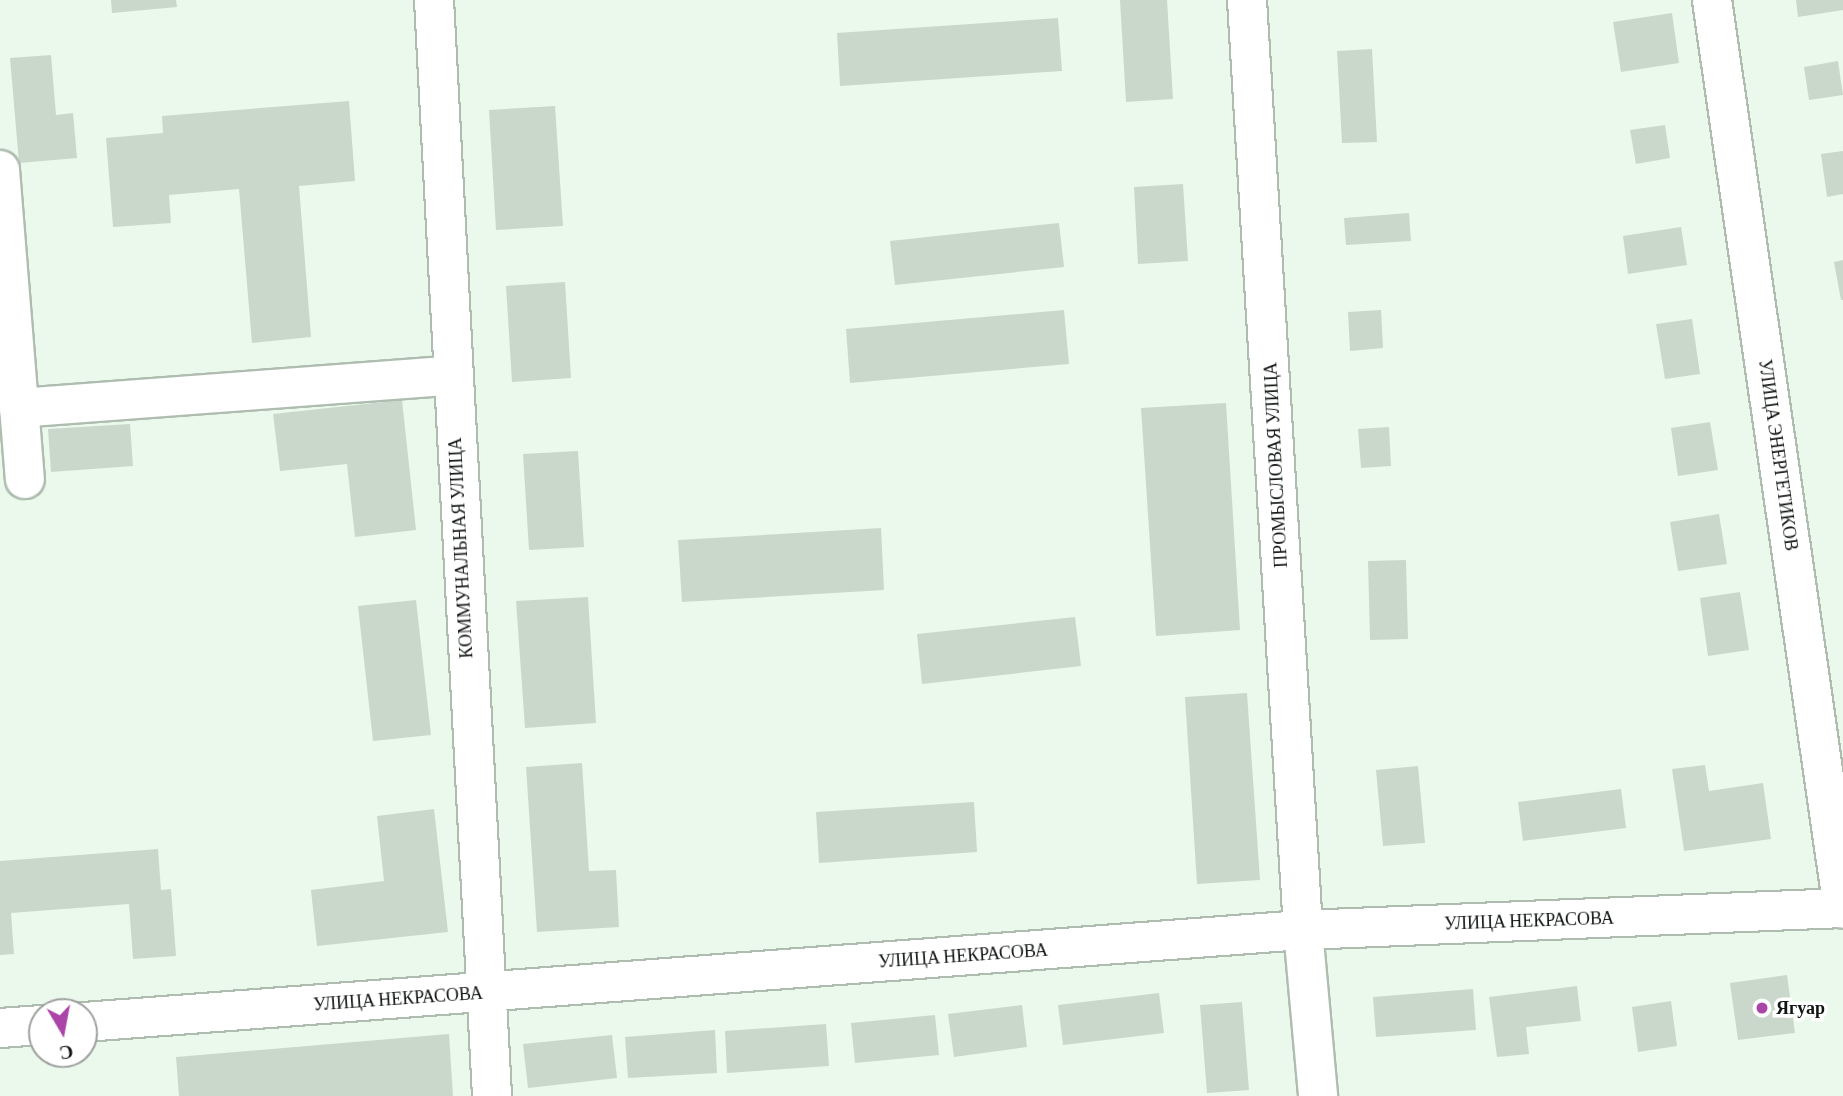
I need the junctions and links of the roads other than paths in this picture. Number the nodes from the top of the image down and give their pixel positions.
1 (434, 0) edge
2 (1247, 0) edge
3 (1713, 0) edge
4 (0, 170) edge
5 (453, 375) junction
6 (19, 408) junction
7 (25, 479) dead end
8 (1843, 908) edge
9 (1303, 930) junction
10 (483, 992) junction
11 (98, 1021) edge
12 (28, 1026) edge
13 (0, 1028) edge
14 (492, 1096) edge
15 (1318, 1096) edge

1 - 5 street, КОММУНАЛЬНАЯ УЛИЦА
2 - 9 street, ПРОМЫСЛОВАЯ УЛИЦА
3 - 8 street, УЛИЦА ЭНЕРГЕТИКОВ
4 - 6 street
5 - 6 street
5 - 10 street, КОММУНАЛЬНАЯ УЛИЦА
6 - 7 street
8 - 9 street, УЛИЦА НЕКРАСОВА
9 - 10 street, УЛИЦА НЕКРАСОВА
9 - 15 street, ПРОМЫСЛОВАЯ УЛИЦА
10 - 11 street, УЛИЦА НЕКРАСОВА
10 - 14 street, КОММУНАЛЬНАЯ УЛИЦА
12 - 13 street

